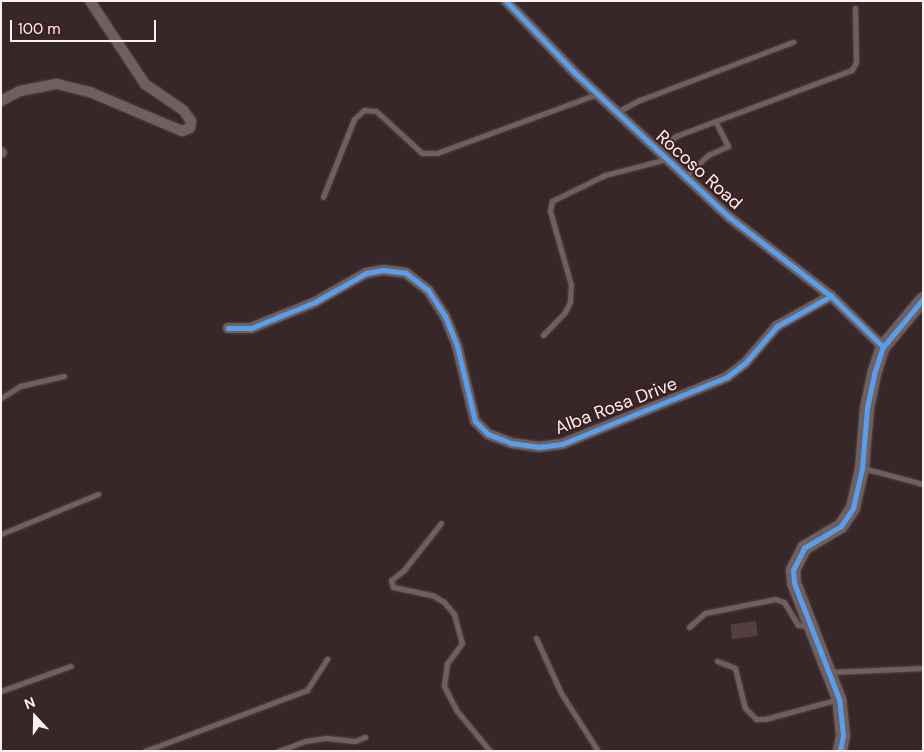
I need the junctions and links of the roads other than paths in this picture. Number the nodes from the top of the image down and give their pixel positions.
1 (90, 1) edge
2 (506, 1) edge
3 (856, 8) dead end
4 (793, 42) dead end
5 (598, 94) junction
6 (1, 101) edge
7 (617, 113) junction
8 (715, 121) junction
9 (657, 150) junction
10 (667, 159) junction
11 (686, 175) junction
12 (323, 197) dead end
13 (831, 296) junction
14 (923, 299) edge
15 (228, 328) dead end
16 (542, 335) dead end
17 (883, 347) junction
18 (64, 376) dead end
19 (1, 398) edge
20 (862, 468) junction
21 (923, 484) edge
22 (98, 494) dead end
23 (441, 523) dead end
24 (1, 534) edge
25 (811, 626) junction
26 (689, 628) dead end
27 (536, 638) dead end
28 (326, 659) dead end
29 (717, 661) dead end
30 (71, 666) dead end
31 (923, 668) edge
32 (830, 672) junction
33 (1, 691) edge
34 (839, 699) junction
35 (366, 737) dead end
36 (145, 751) edge
37 (278, 751) edge
38 (490, 751) edge
39 (598, 751) edge
40 (840, 751) edge

1 - 6 street
2 - 5 street, Rocoso Road
3 - 8 lane
4 - 7 lane
5 - 7 street, Rocoso Road
5 - 12 lane
7 - 9 street, Rocoso Road
8 - 9 lane
8 - 11 lane
9 - 10 street, Rocoso Road
10 - 11 street, Rocoso Road
10 - 16 lane
11 - 13 street, Rocoso Road
13 - 15 street, Alba Rosa Drive
13 - 17 street, Rocoso Road
14 - 17 street
17 - 20 street
18 - 19 lane
20 - 21 lane
20 - 25 street
22 - 24 lane
23 - 38 lane
25 - 26 lane
25 - 32 street
27 - 39 lane
28 - 36 lane
29 - 34 lane
30 - 33 lane
31 - 32 lane
32 - 34 street
34 - 40 street
35 - 37 lane

